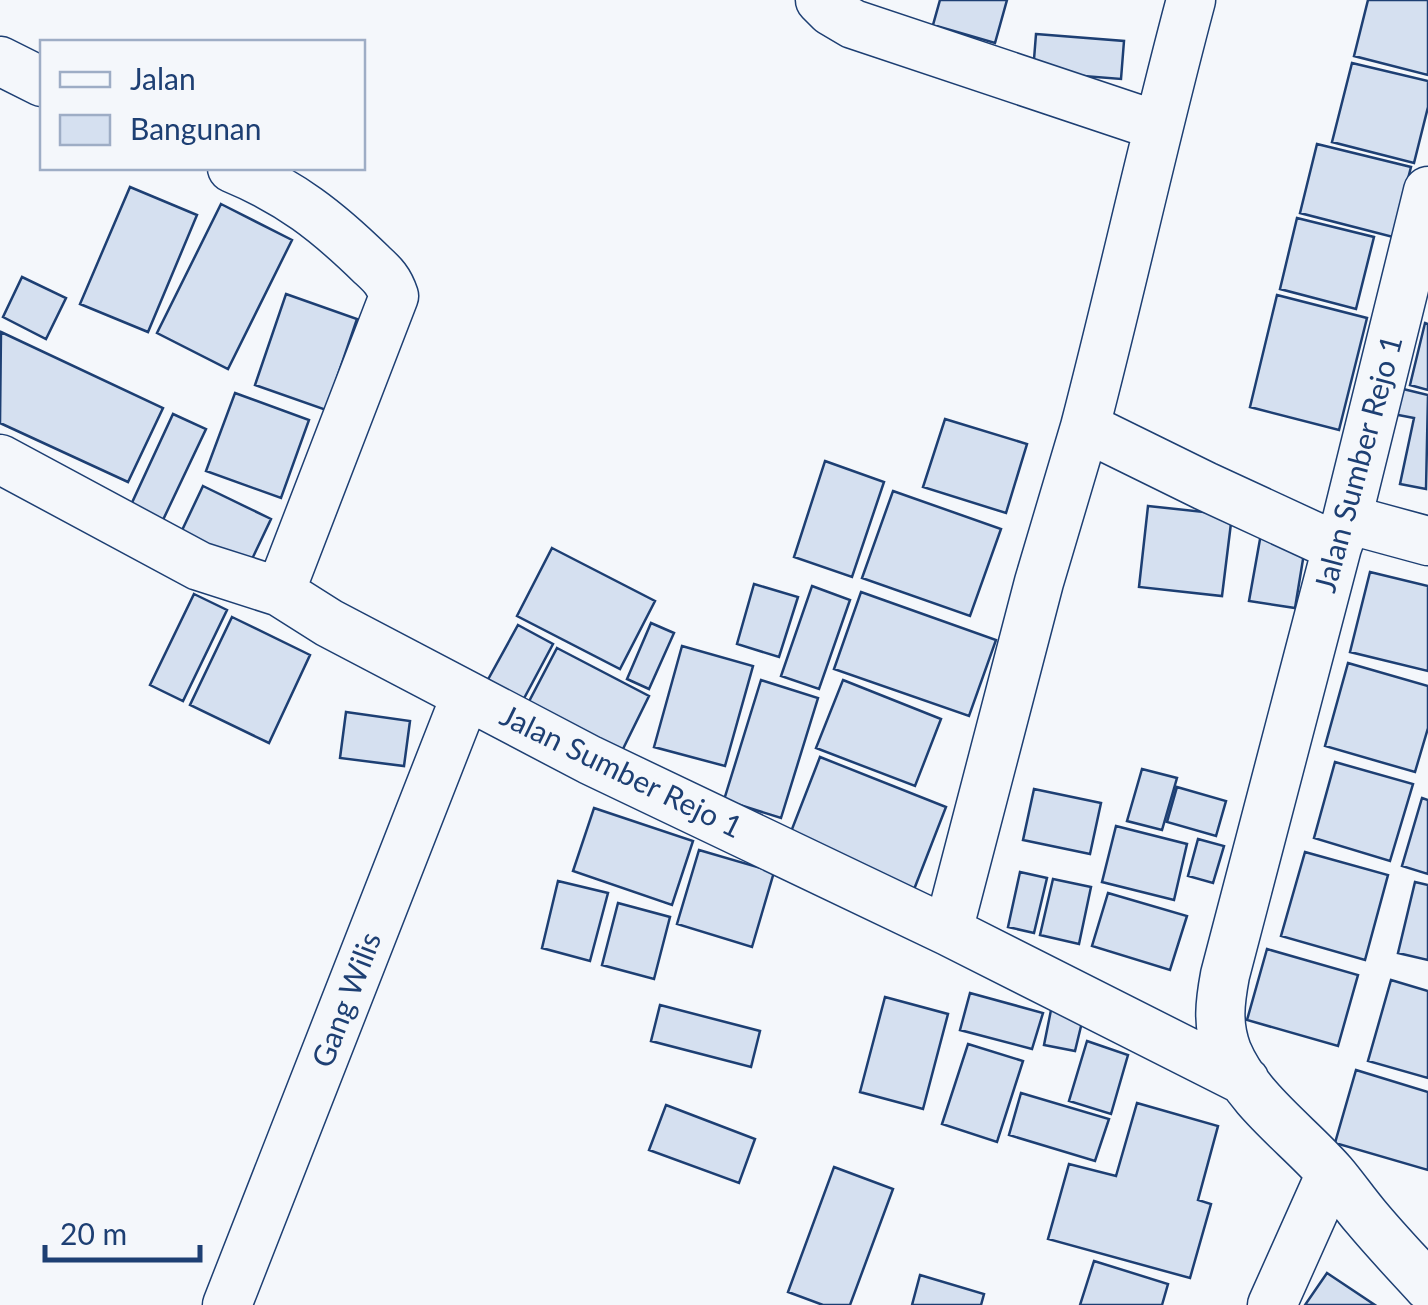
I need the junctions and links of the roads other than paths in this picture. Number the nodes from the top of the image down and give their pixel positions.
1 (820, 0) edge
2 (1191, 0) edge
3 (0, 62) edge
4 (40, 81) edge
5 (1158, 126) junction
6 (237, 170) edge
7 (1428, 191) edge
8 (1085, 428) junction
9 (0, 460) edge
10 (1342, 533) junction
11 (1428, 541) edge
12 (280, 592) junction
13 (466, 696) junction
14 (948, 931) junction
15 (1244, 1081) junction
16 (1331, 1173) junction
17 (1428, 1286) edge
18 (227, 1305) edge
19 (1272, 1305) edge

1 - 5 street
2 - 5 street
3 - 4 street
5 - 8 street
6 - 12 street
7 - 10 street, Jalan Sumber Rejo 1
8 - 10 street
8 - 14 street
9 - 12 street, Jalan Sumber Rejo 1
10 - 11 street
10 - 15 street, Jalan Sumber Rejo 1
12 - 13 street, Jalan Sumber Rejo 1
13 - 14 street, Jalan Sumber Rejo 1
13 - 18 street, Gang Wilis
14 - 15 street, Jalan Sumber Rejo 1
15 - 16 street, Jalan Sumber Rejo 1
16 - 17 street, Jalan Sumber Rejo 1
16 - 19 street

